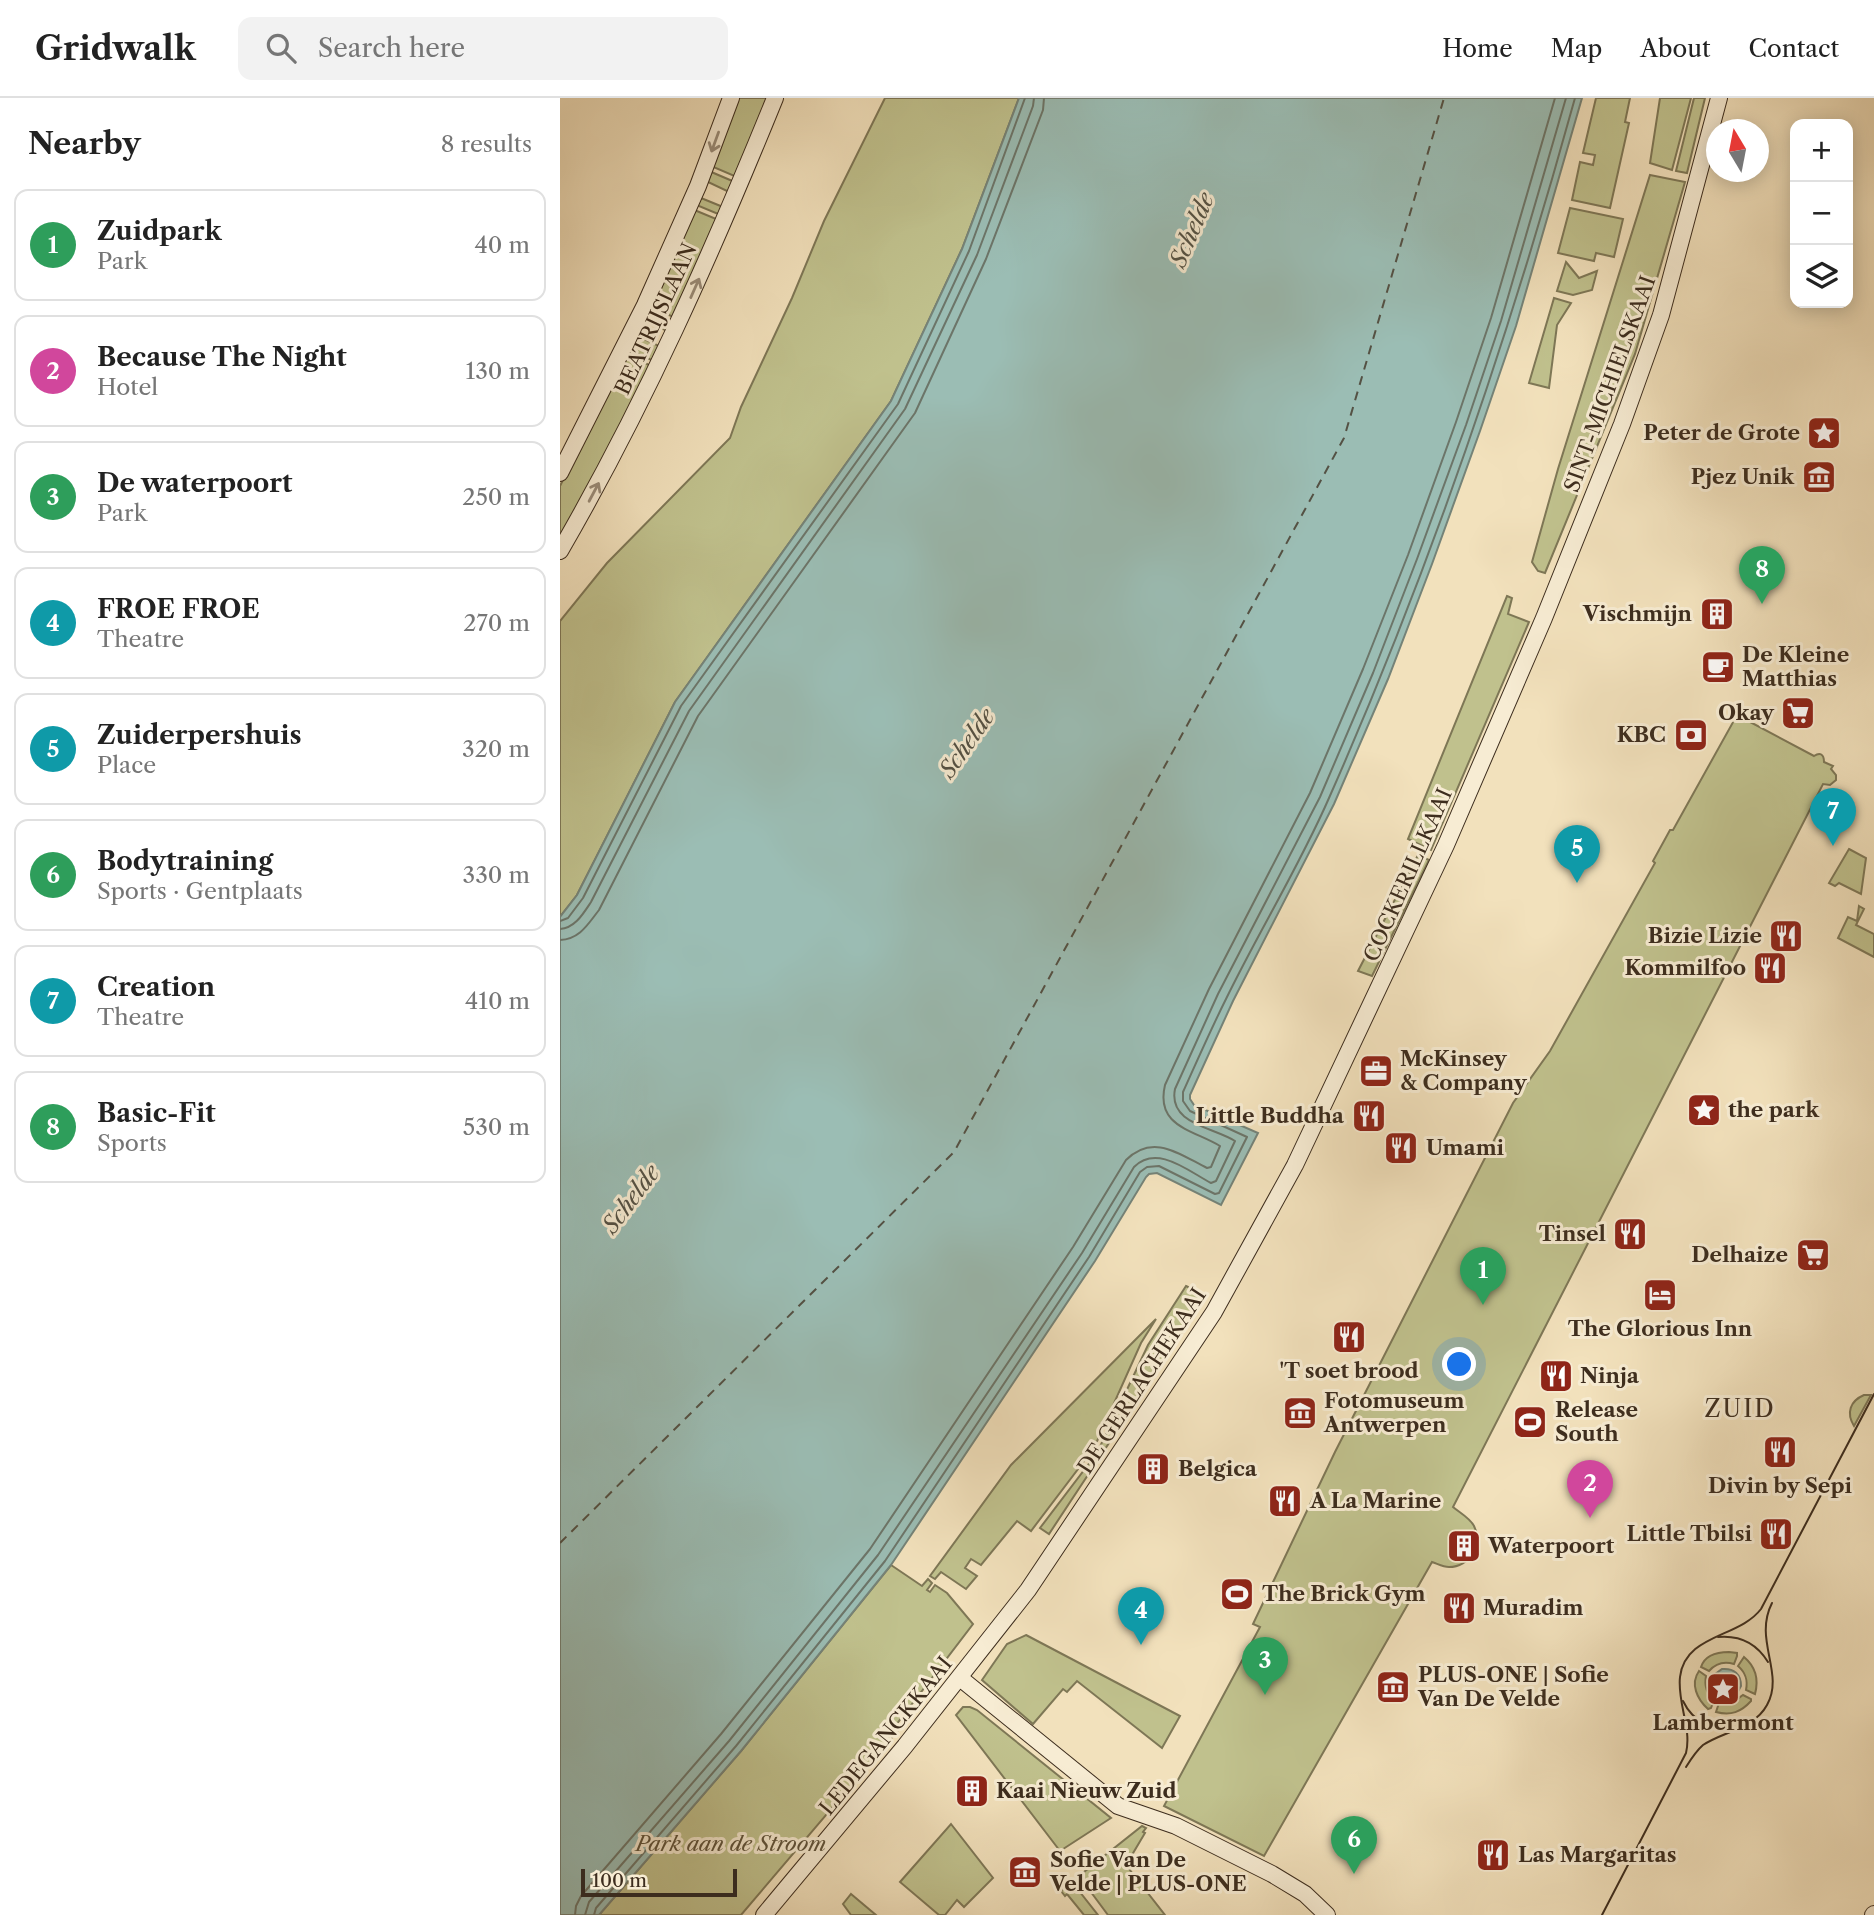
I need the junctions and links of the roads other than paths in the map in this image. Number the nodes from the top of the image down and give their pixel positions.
1 (731, 98) edge
2 (775, 98) edge
3 (1718, 98) edge
4 (560, 473) edge
5 (560, 551) edge
6 (1552, 599) joint
7 (1295, 1165) joint
8 (1010, 1613) joint
9 (960, 1678) junction
10 (1326, 1913) edge
11 (764, 1915) edge

1 -> 4 street, BEATRIJSLAAN
5 -> 2 street, BEATRIJSLAAN
3 - 6 street, SINT-MICHIELSKAAI
6 - 7 street, COCKERILLKAAI
7 - 8 street, DE GERLACHEKAAI
8 - 9 street, LEDEGANCKKAAI
9 - 10 street
9 - 11 street, LEDEGANCKKAAI

